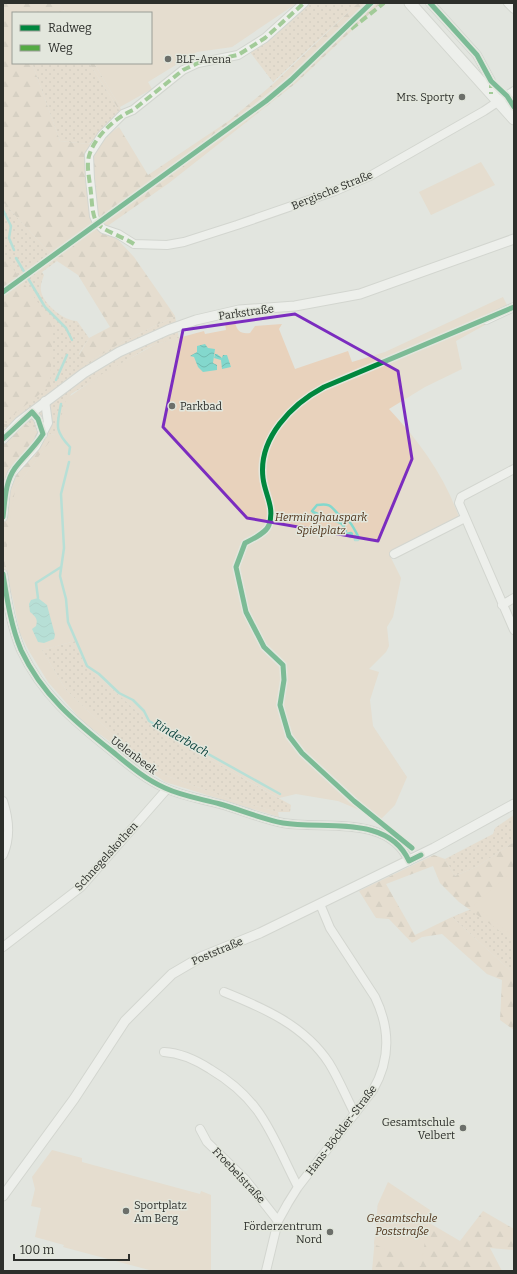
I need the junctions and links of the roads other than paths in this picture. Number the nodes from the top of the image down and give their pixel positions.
1 (304, 3) edge
2 (410, 3) edge
3 (430, 3) edge
4 (508, 3) edge
5 (514, 9) edge
6 (514, 91) edge
7 (494, 98) junction
8 (514, 119) edge
9 (514, 239) edge
10 (514, 307) edge
11 (486, 320) dead end
12 (45, 401) junction
13 (32, 412) junction
14 (43, 434) junction
15 (3, 439) edge
16 (514, 469) edge
17 (3, 517) edge
18 (465, 518) junction
19 (394, 554) dead end
20 (3, 574) edge
21 (514, 598) edge
22 (502, 605) junction
23 (514, 630) edge
24 (167, 789) junction
25 (3, 801) edge
26 (514, 804) edge
27 (3, 855) edge
28 (409, 861) junction
29 (320, 904) junction
30 (3, 947) edge
31 (224, 992) dead end
32 (164, 1052) dead end
33 (355, 1114) junction
34 (200, 1129) dead end
35 (298, 1187) junction
36 (3, 1196) edge
37 (278, 1221) junction
38 (266, 1271) edge

1 - 7 street, Bergische Straße
2 - 7 main road
3 - 7 street
4 - 5 street
6 - 7 street, Bergische Straße
7 - 8 main road
9 - 12 street, Parkstraße
10 - 11 street
12 - 13 street, Parkstraße
12 - 14 street
13 - 14 street
13 - 15 street, Parkstraße
14 - 17 street
16 - 18 street
18 - 19 street
18 - 22 street
20 - 24 street, Uelenbeek
21 - 22 street
22 - 23 street
24 - 28 street, Uelenbeek
24 - 30 street, Schnegelskothen
25 - 27 street
26 - 28 street, Poststraße
28 - 29 street, Poststraße
29 - 33 street, Hans-Böckler-Straße
29 - 36 street, Poststraße
31 - 33 street
32 - 35 street
33 - 35 street, Hans-Böckler-Straße
34 - 37 street, Froebelstraße
35 - 37 street, Hans-Böckler-Straße
37 - 38 street, Hans-Böckler-Straße

